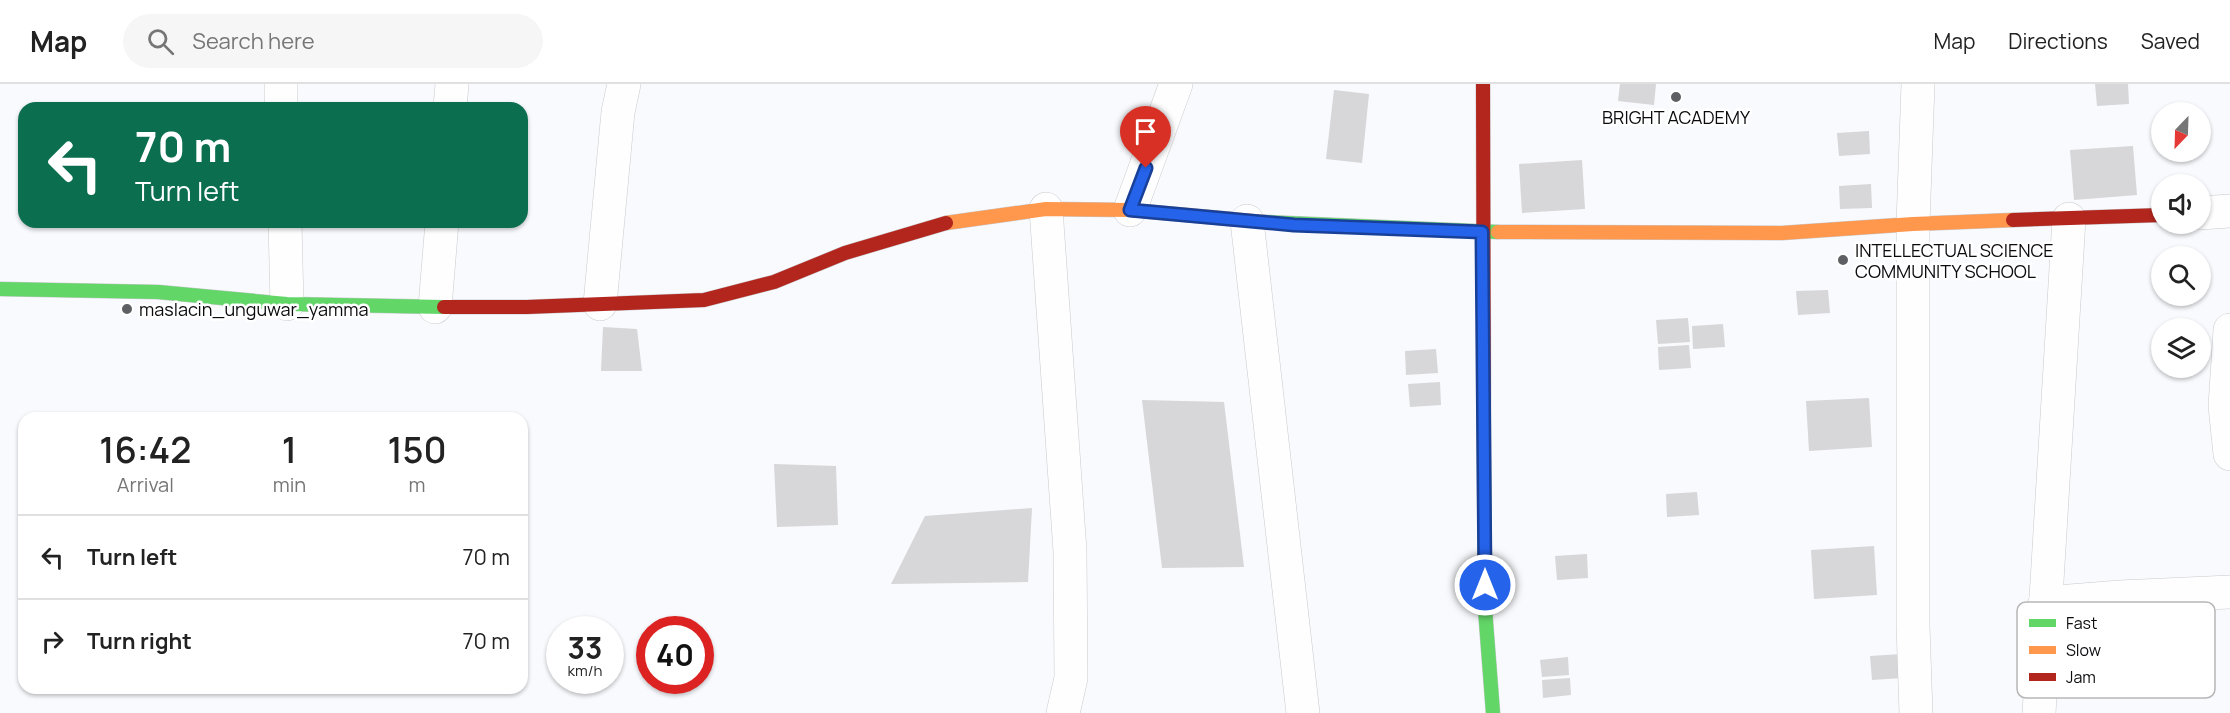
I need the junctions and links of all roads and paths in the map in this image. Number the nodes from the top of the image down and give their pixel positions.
1 (281, 84) edge
2 (452, 84) edge
3 (624, 84) edge
4 (1176, 84) edge
5 (1484, 84) edge
6 (1918, 84) edge
7 (281, 102) edge
8 (450, 102) edge
9 (1046, 209) junction
10 (1130, 210) junction
11 (2230, 211) edge
12 (2211, 212) edge
13 (2151, 215) edge
14 (2069, 219) junction
15 (1247, 221) junction
16 (1913, 224) junction
17 (285, 228) edge
18 (442, 228) edge
19 (1482, 232) junction
20 (0, 289) edge
21 (287, 304) junction
22 (600, 304) junction
23 (435, 307) junction
24 (2230, 330) edge
25 (2230, 454) edge
26 (2230, 592) edge
27 (2045, 602) edge
28 (2058, 602) edge
29 (2040, 698) edge
30 (1064, 713) edge
31 (1304, 713) edge
32 (1493, 713) edge
33 (1916, 713) edge
34 (2039, 713) edge

1 - 7 street
2 - 8 street
3 - 22 street
4 - 10 street
5 - 19 street
6 - 16 street
9 - 10 street
9 - 22 street
9 - 30 street
10 - 15 street
11 - 12 street
13 - 14 street
14 - 16 street
14 - 27 street
15 - 19 street
15 - 31 street
16 - 19 street
16 - 33 street
17 - 21 street
18 - 23 street
19 - 32 street
20 - 21 street
21 - 23 street
22 - 23 street
24 - 25 street
26 - 28 street
29 - 34 street

